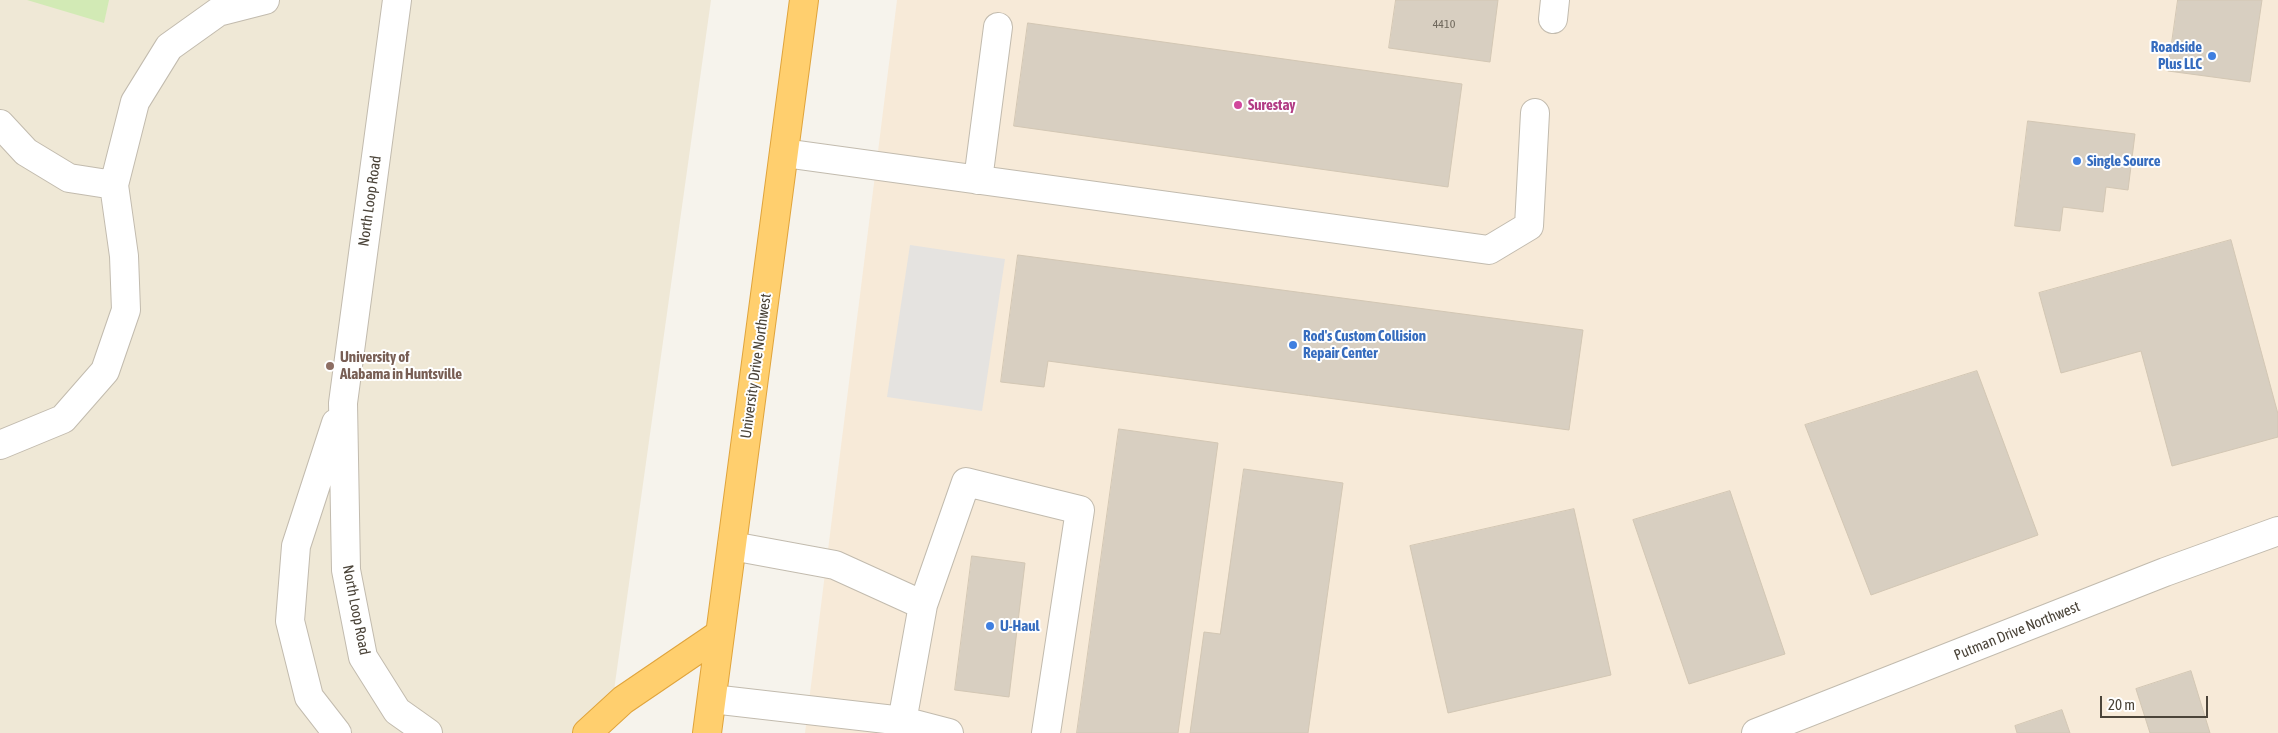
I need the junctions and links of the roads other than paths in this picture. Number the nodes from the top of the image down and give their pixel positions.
1 (264, 0) edge
2 (397, 0) edge
3 (786, 0) edge
4 (804, 0) edge
5 (998, 27) dead end
6 (1535, 113) dead end
7 (0, 124) edge
8 (784, 153) junction
9 (978, 180) junction
10 (114, 185) junction
11 (778, 199) junction
12 (343, 403) junction
13 (0, 445) edge
14 (2278, 531) edge
15 (732, 546) junction
16 (923, 605) junction
17 (720, 634) junction
18 (712, 700) junction
19 (902, 727) edge
20 (336, 733) edge
21 (428, 733) edge
22 (586, 733) edge
23 (707, 733) edge
24 (949, 733) edge
25 (1046, 733) edge
26 (1756, 733) edge

1 - 10 street
2 - 12 street, North Loop Road
3 - 11 highway
4 - 8 highway, University Drive Northwest
5 - 9 street
6 - 9 street
7 - 10 street
8 - 9 street
8 - 11 highway, University Drive Northwest
10 - 13 street
11 - 15 highway, University Drive Northwest
12 - 20 street, North Loop Road
12 - 21 street, North Loop Road
14 - 26 street, Putman Drive Northwest
15 - 16 street
15 - 17 highway, University Drive Northwest
16 - 19 street
16 - 25 street
17 - 18 highway, University Drive Northwest
17 - 22 highway
18 - 19 street
18 - 23 highway, University Drive Northwest
19 - 24 street

